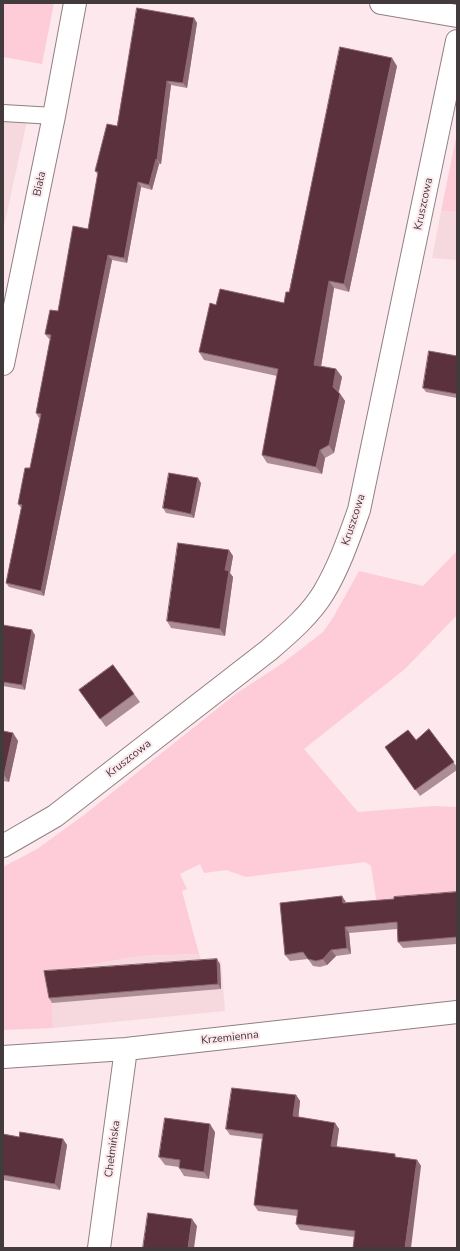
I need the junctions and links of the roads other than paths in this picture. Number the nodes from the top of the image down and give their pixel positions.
1 (76, 3) edge
2 (381, 3) edge
3 (457, 16) edge
4 (457, 41) edge
5 (3, 113) edge
6 (54, 116) junction
7 (3, 364) edge
8 (3, 846) edge
9 (457, 1012) edge
10 (126, 1049) junction
11 (3, 1057) edge
12 (100, 1248) edge

1 - 6 street, Biała
2 - 3 street
4 - 8 street, Kruszcowa
5 - 6 lane
6 - 7 street, Biała
9 - 10 street, Krzemienna
10 - 11 street, Krzemienna
10 - 12 street, Chełmińska

